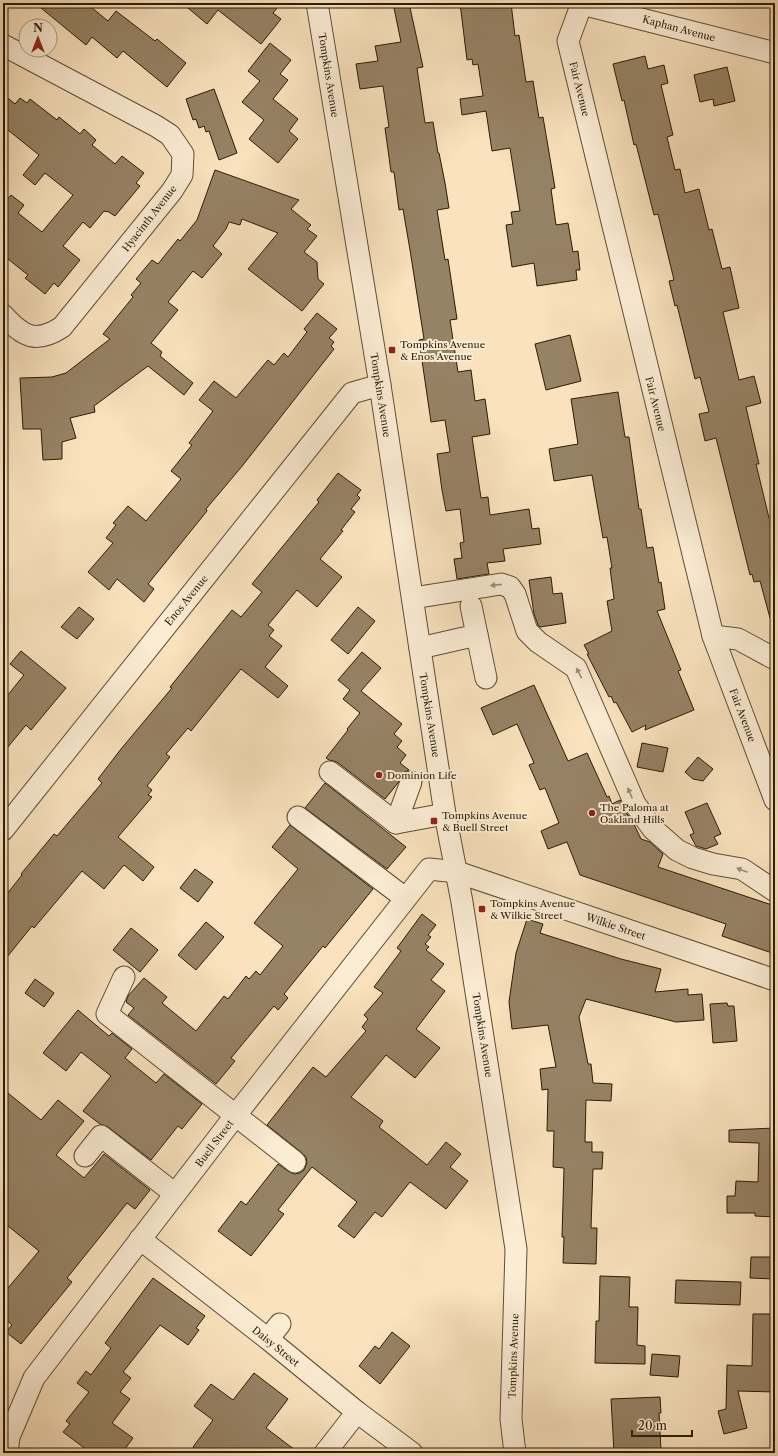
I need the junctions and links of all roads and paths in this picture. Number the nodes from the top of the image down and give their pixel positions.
1 (317, 3) edge
2 (582, 3) edge
3 (3, 45) edge
4 (775, 53) edge
5 (3, 315) edge
6 (380, 386) junction
7 (413, 598) junction
8 (471, 606) dead end
9 (477, 634) junction
10 (713, 636) junction
11 (420, 648) junction
12 (775, 659) edge
13 (486, 678) dead end
14 (330, 772) dead end
15 (411, 782) dead end
16 (775, 800) edge
17 (445, 814) junction
18 (298, 817) dead end
19 (396, 823) junction
20 (3, 830) edge
21 (457, 872) junction
22 (775, 891) edge
23 (405, 898) junction
24 (124, 977) dead end
25 (775, 980) edge
26 (235, 1116) junction
27 (85, 1156) dead end
28 (295, 1162) dead end
29 (175, 1194) junction
30 (140, 1239) junction
31 (357, 1412) junction
32 (6, 1437) edge
33 (325, 1453) edge
34 (412, 1453) edge
35 (515, 1453) edge

1 - 6 street, Tompkins Avenue
2 - 4 street, Kaphan Avenue
2 - 10 street, Fair Avenue
3 - 5 street, Hyacinth Avenue
6 - 7 street, Tompkins Avenue
6 - 20 street, Enos Avenue
7 - 11 street, Tompkins Avenue
22 -> 7 street
8 - 9 street
9 - 11 street
9 - 13 street
10 - 12 street
10 - 16 street, Fair Avenue
11 - 17 street, Tompkins Avenue
14 - 19 street
15 - 19 street
17 - 19 street
17 - 21 street, Tompkins Avenue
18 - 23 street
21 - 23 street, Buell Street
21 - 25 street, Wilkie Street
21 - 35 street, Tompkins Avenue
23 - 26 street, Buell Street
24 - 26 street
26 - 28 street
26 - 29 street, Buell Street
27 - 29 street
29 - 30 street, Buell Street
30 - 31 street, Daisy Street
30 - 32 street, Buell Street
31 - 33 street
31 - 34 street, Daisy Street

